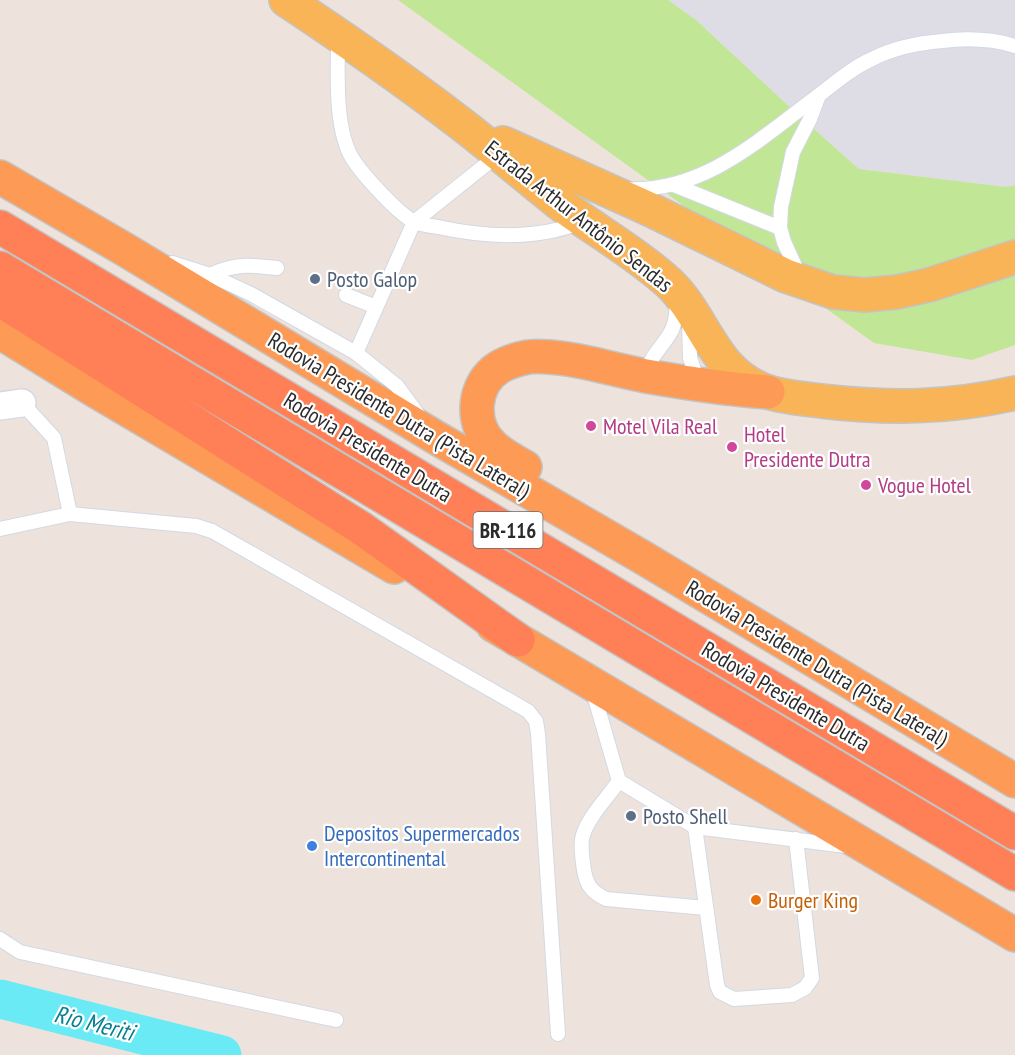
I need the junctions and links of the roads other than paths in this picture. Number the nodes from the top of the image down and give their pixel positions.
1 (286, 0) edge
2 (339, 35) junction
3 (1015, 46) edge
4 (819, 95) junction
5 (460, 123) junction
6 (499, 154) junction
7 (0, 177) edge
8 (675, 185) junction
9 (603, 188) junction
10 (583, 221) junction
11 (414, 222) junction
12 (0, 227) edge
13 (780, 228) junction
14 (124, 249) junction
15 (1015, 257) edge
16 (0, 268) edge
17 (277, 268) dead end
18 (210, 275) junction
19 (668, 282) junction
20 (803, 283) junction
21 (346, 295) dead end
22 (0, 300) edge
23 (376, 307) junction
24 (690, 311) junction
25 (7, 337) edge
26 (356, 353) junction
27 (645, 376) junction
28 (699, 384) junction
29 (768, 392) junction
30 (1015, 393) edge
31 (11, 404) edge
32 (435, 437) junction
33 (70, 514) junction
34 (0, 529) edge
35 (642, 557) junction
36 (518, 640) junction
37 (590, 683) junction
38 (619, 781) junction
39 (1015, 782) edge
40 (695, 827) junction
41 (1015, 833) edge
42 (795, 839) junction
43 (872, 849) junction
44 (1015, 874) edge
45 (706, 908) junction
46 (1015, 935) edge
47 (0, 939) edge
48 (336, 1020) dead end
49 (558, 1034) dead end

1 - 2 main road, Estrada Arthur Antônio Sendas
2 - 5 main road, Estrada Arthur Antônio Sendas
2 - 11 lane
3 - 4 lane
4 - 8 lane
4 - 13 lane
5 - 6 main road, Estrada Arthur Antônio Sendas
5 - 9 main road, Estrada Arthur Antônio Sendas
6 - 10 main road, Estrada Arthur Antônio Sendas
6 - 11 lane
7 - 14 highway, Rodovia Presidente Dutra (Pista Lateral) / BR-116
8 - 9 lane
8 - 13 lane
9 - 20 main road, Estrada Arthur Antônio Sendas
10 - 11 lane
10 - 19 main road, Estrada Arthur Antônio Sendas
11 - 23 lane
12 - 41 highway, Rodovia Presidente Dutra / BR-116
13 - 20 lane
14 - 18 lane
14 - 32 highway, Rodovia Presidente Dutra (Pista Lateral) / BR-116
15 - 20 main road, Estrada Arthur Antônio Sendas
16 - 44 highway, Rodovia Presidente Dutra / BR-116
17 - 18 lane
18 - 26 lane
19 - 24 main road, Estrada Arthur Antônio Sendas
19 - 27 lane
21 - 23 lane
22 - 36 highway
23 - 26 lane
24 - 28 lane
24 - 29 main road, Estrada Arthur Antônio Sendas
25 - 36 highway
26 - 32 lane
27 - 28 highway
27 - 35 highway
28 - 29 highway
29 - 30 main road, Estrada Arthur Antônio Sendas
31 - 33 lane
32 - 35 highway, Rodovia Presidente Dutra (Pista Lateral) / BR-116
33 - 34 lane
33 - 49 lane
35 - 39 highway, Rodovia Presidente Dutra (Pista Lateral) / BR-116
36 - 37 highway
37 - 38 lane
37 - 43 highway
38 - 40 lane
38 - 45 lane
40 - 42 lane
40 - 45 lane
42 - 43 lane
42 - 45 lane
43 - 46 highway
47 - 48 lane

